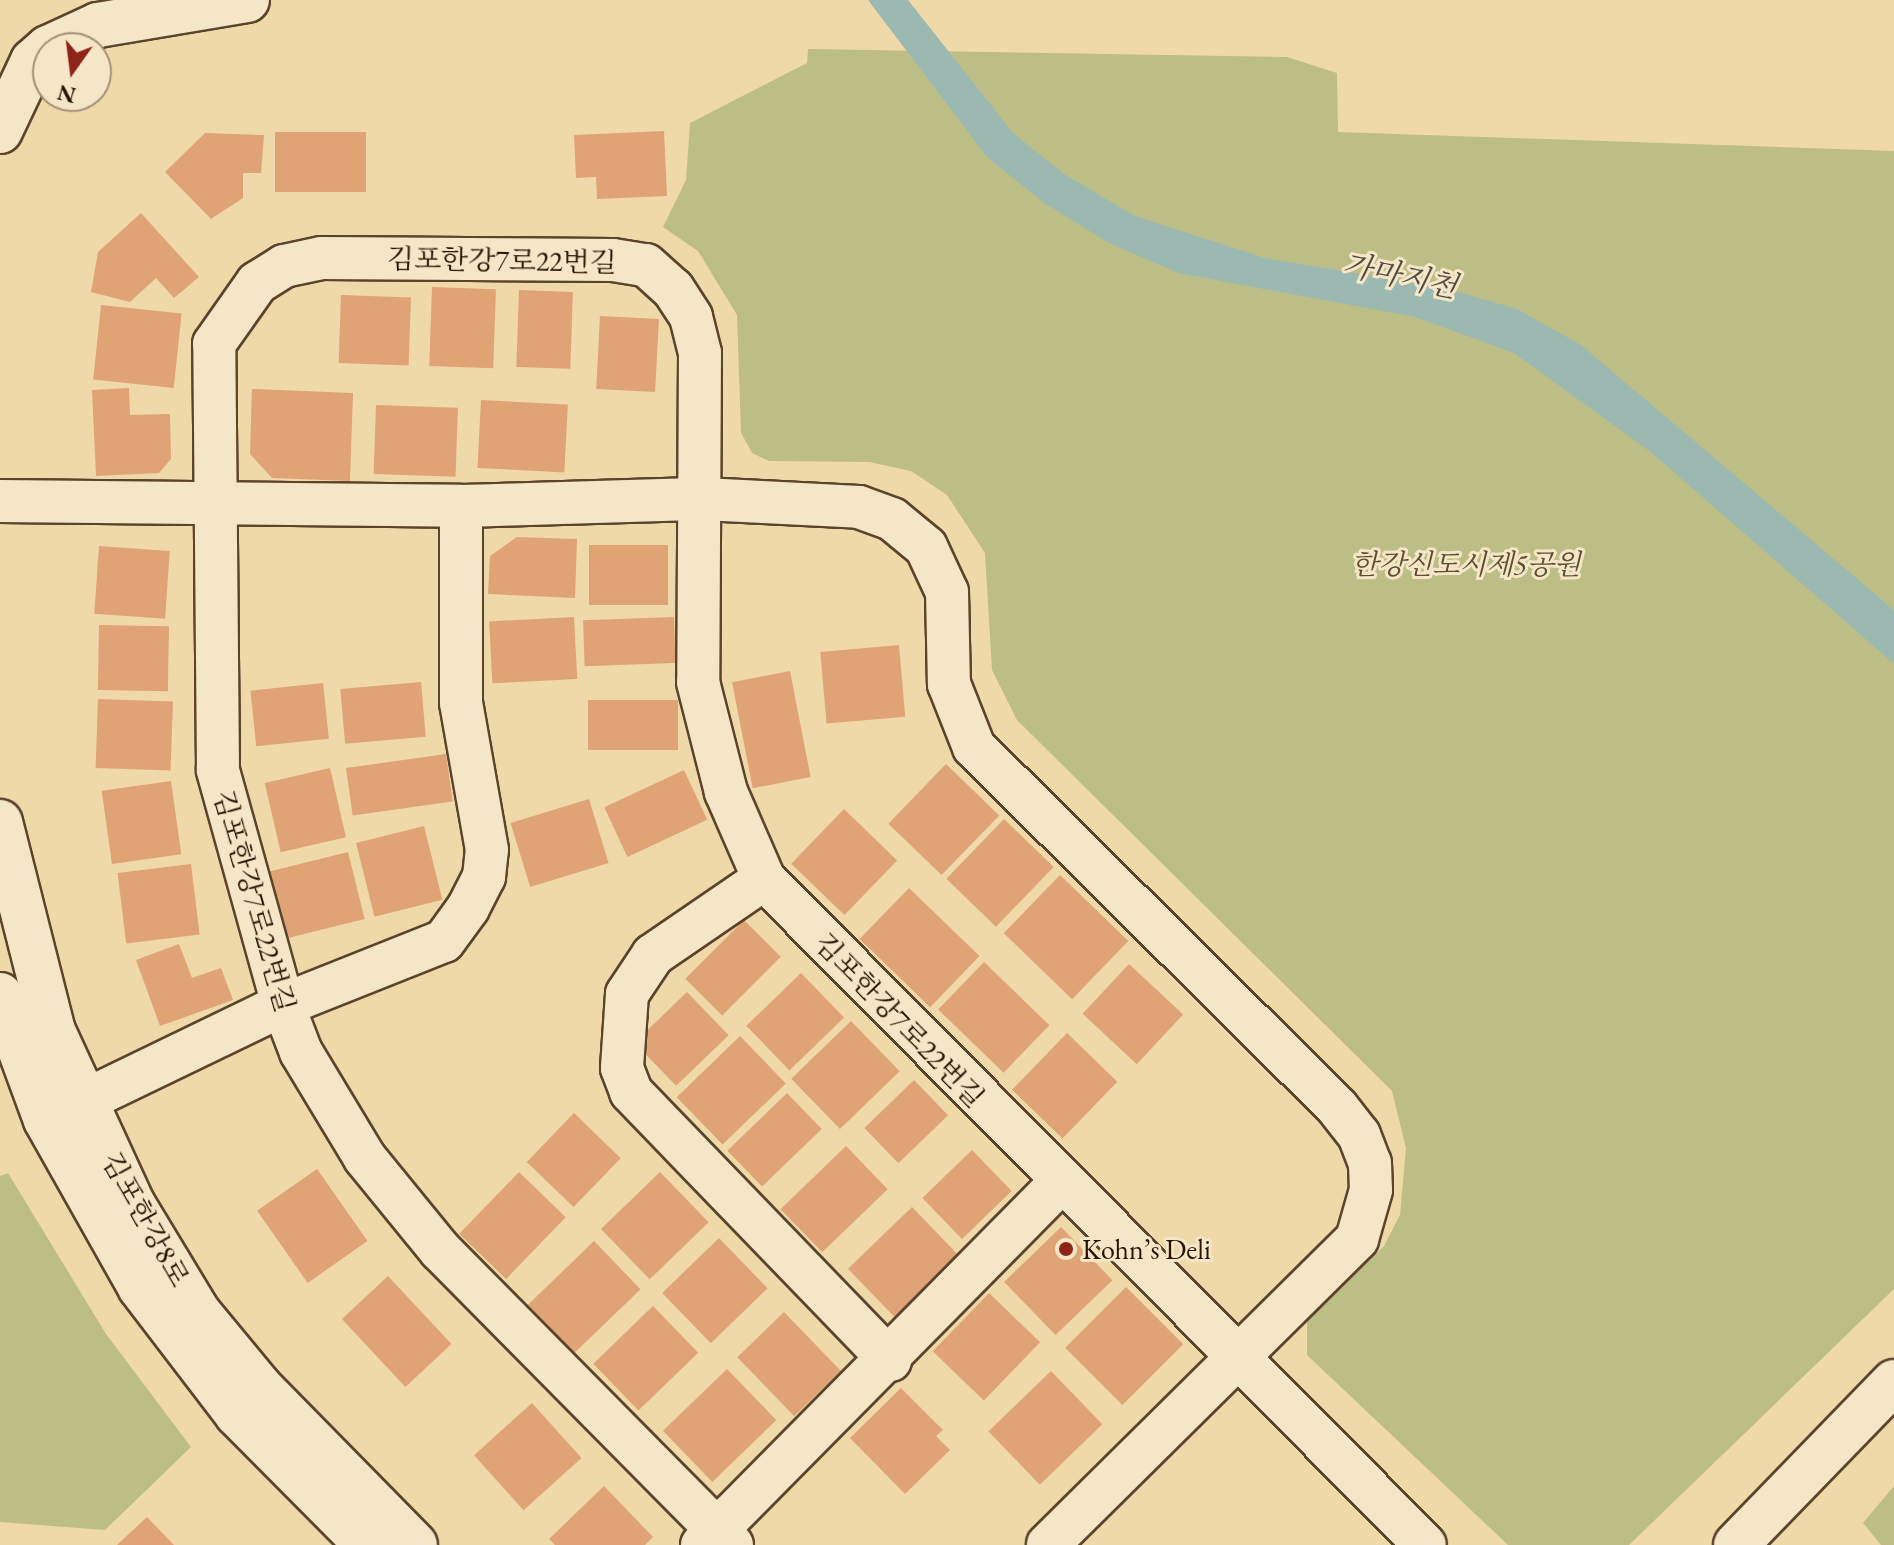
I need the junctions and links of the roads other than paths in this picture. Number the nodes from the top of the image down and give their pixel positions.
1 (247, 0) edge
2 (83, 32) edge
3 (32, 63) edge
4 (0, 131) edge
5 (703, 499) junction
6 (0, 501) edge
7 (216, 503) junction
8 (461, 506) junction
9 (0, 822) edge
10 (764, 879) junction
11 (0, 995) edge
12 (283, 1005) junction
13 (65, 1110) junction
14 (1060, 1183) junction
15 (1241, 1356) junction
16 (890, 1360) junction
17 (1894, 1382) edge
18 (1409, 1539) edge
19 (717, 1540) edge
20 (367, 1545) edge
21 (415, 1545) edge
22 (1048, 1545) edge
23 (1736, 1545) edge

1 - 2 street
3 - 4 street
5 - 7 street, 김포한강7로22번길
5 - 8 street
5 - 10 street, 김포한강7로22번길
5 - 15 street
6 - 7 street
7 - 8 street
7 - 12 street, 김포한강7로22번길
8 - 12 street
9 - 13 street, 김포한강8로
10 - 14 street, 김포한강7로22번길
10 - 16 street
11 - 13 street, 김포한강8로
12 - 13 street
12 - 19 street, 김포한강7로22번길
13 - 20 street, 김포한강8로
13 - 21 street, 김포한강8로
14 - 15 street, 김포한강7로22번길
14 - 16 street
15 - 18 street, 김포한강7로22번길
15 - 22 street
16 - 19 street
17 - 23 street

